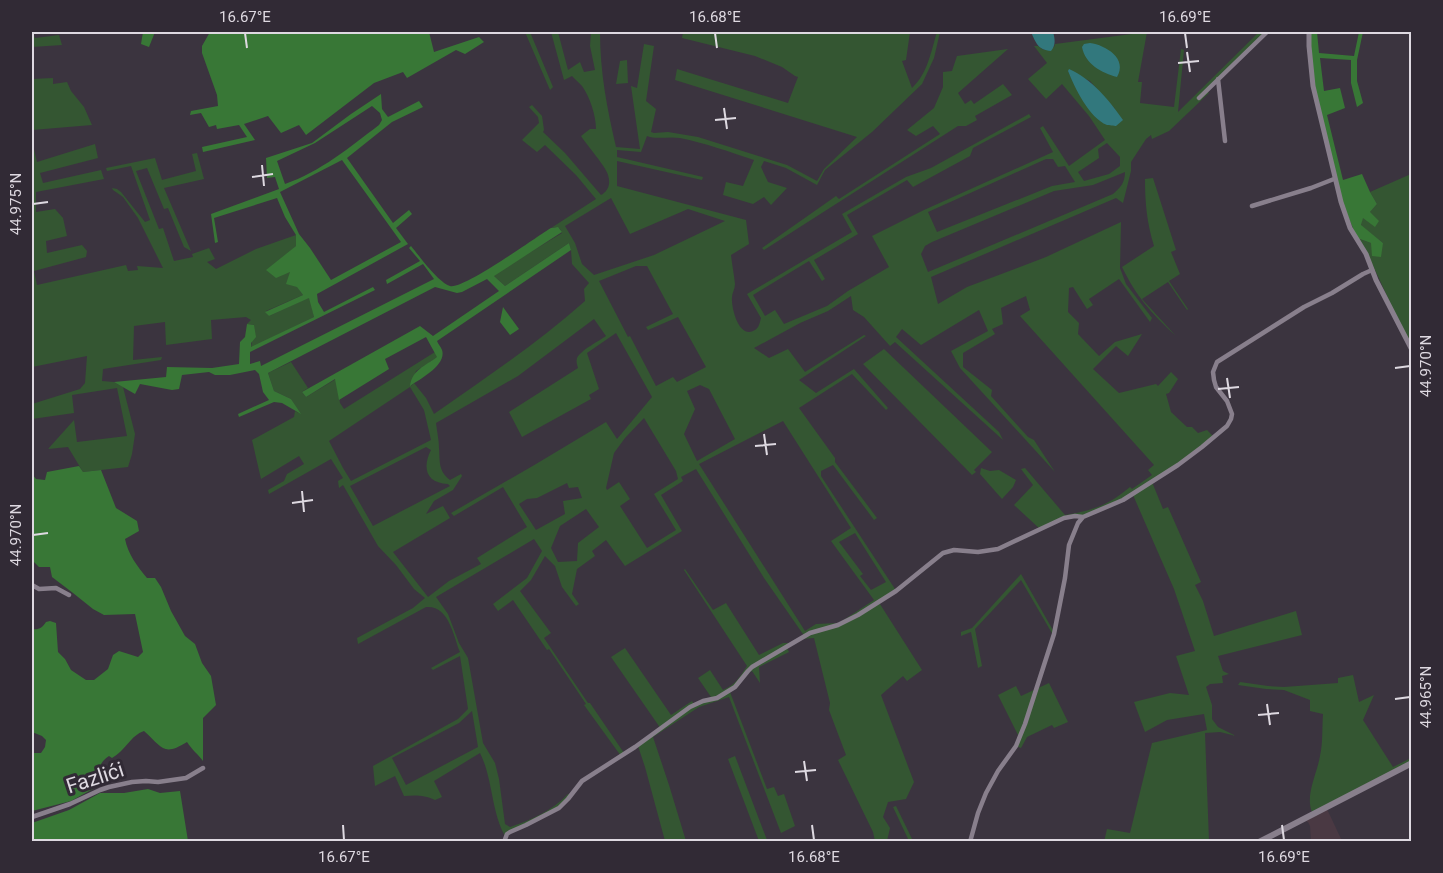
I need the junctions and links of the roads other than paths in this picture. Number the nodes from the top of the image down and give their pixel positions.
1 (1267, 32) edge
2 (1309, 32) edge
3 (1218, 79) junction
4 (1199, 98) dead end
5 (1225, 141) dead end
6 (1334, 179) junction
7 (1252, 206) dead end
8 (1372, 270) junction
9 (1412, 350) edge
10 (1083, 517) junction
11 (32, 585) edge
12 (69, 595) dead end
13 (1412, 763) edge
14 (203, 768) dead end
15 (32, 817) edge
16 (504, 842) edge
17 (970, 842) edge
18 (1259, 842) edge

1 - 3 street
2 - 6 street
3 - 4 street
3 - 5 street
6 - 7 street
6 - 8 street
8 - 9 street
8 - 10 street
10 - 16 street
10 - 17 street
11 - 12 street
13 - 18 main road
14 - 15 street, Fazlići

